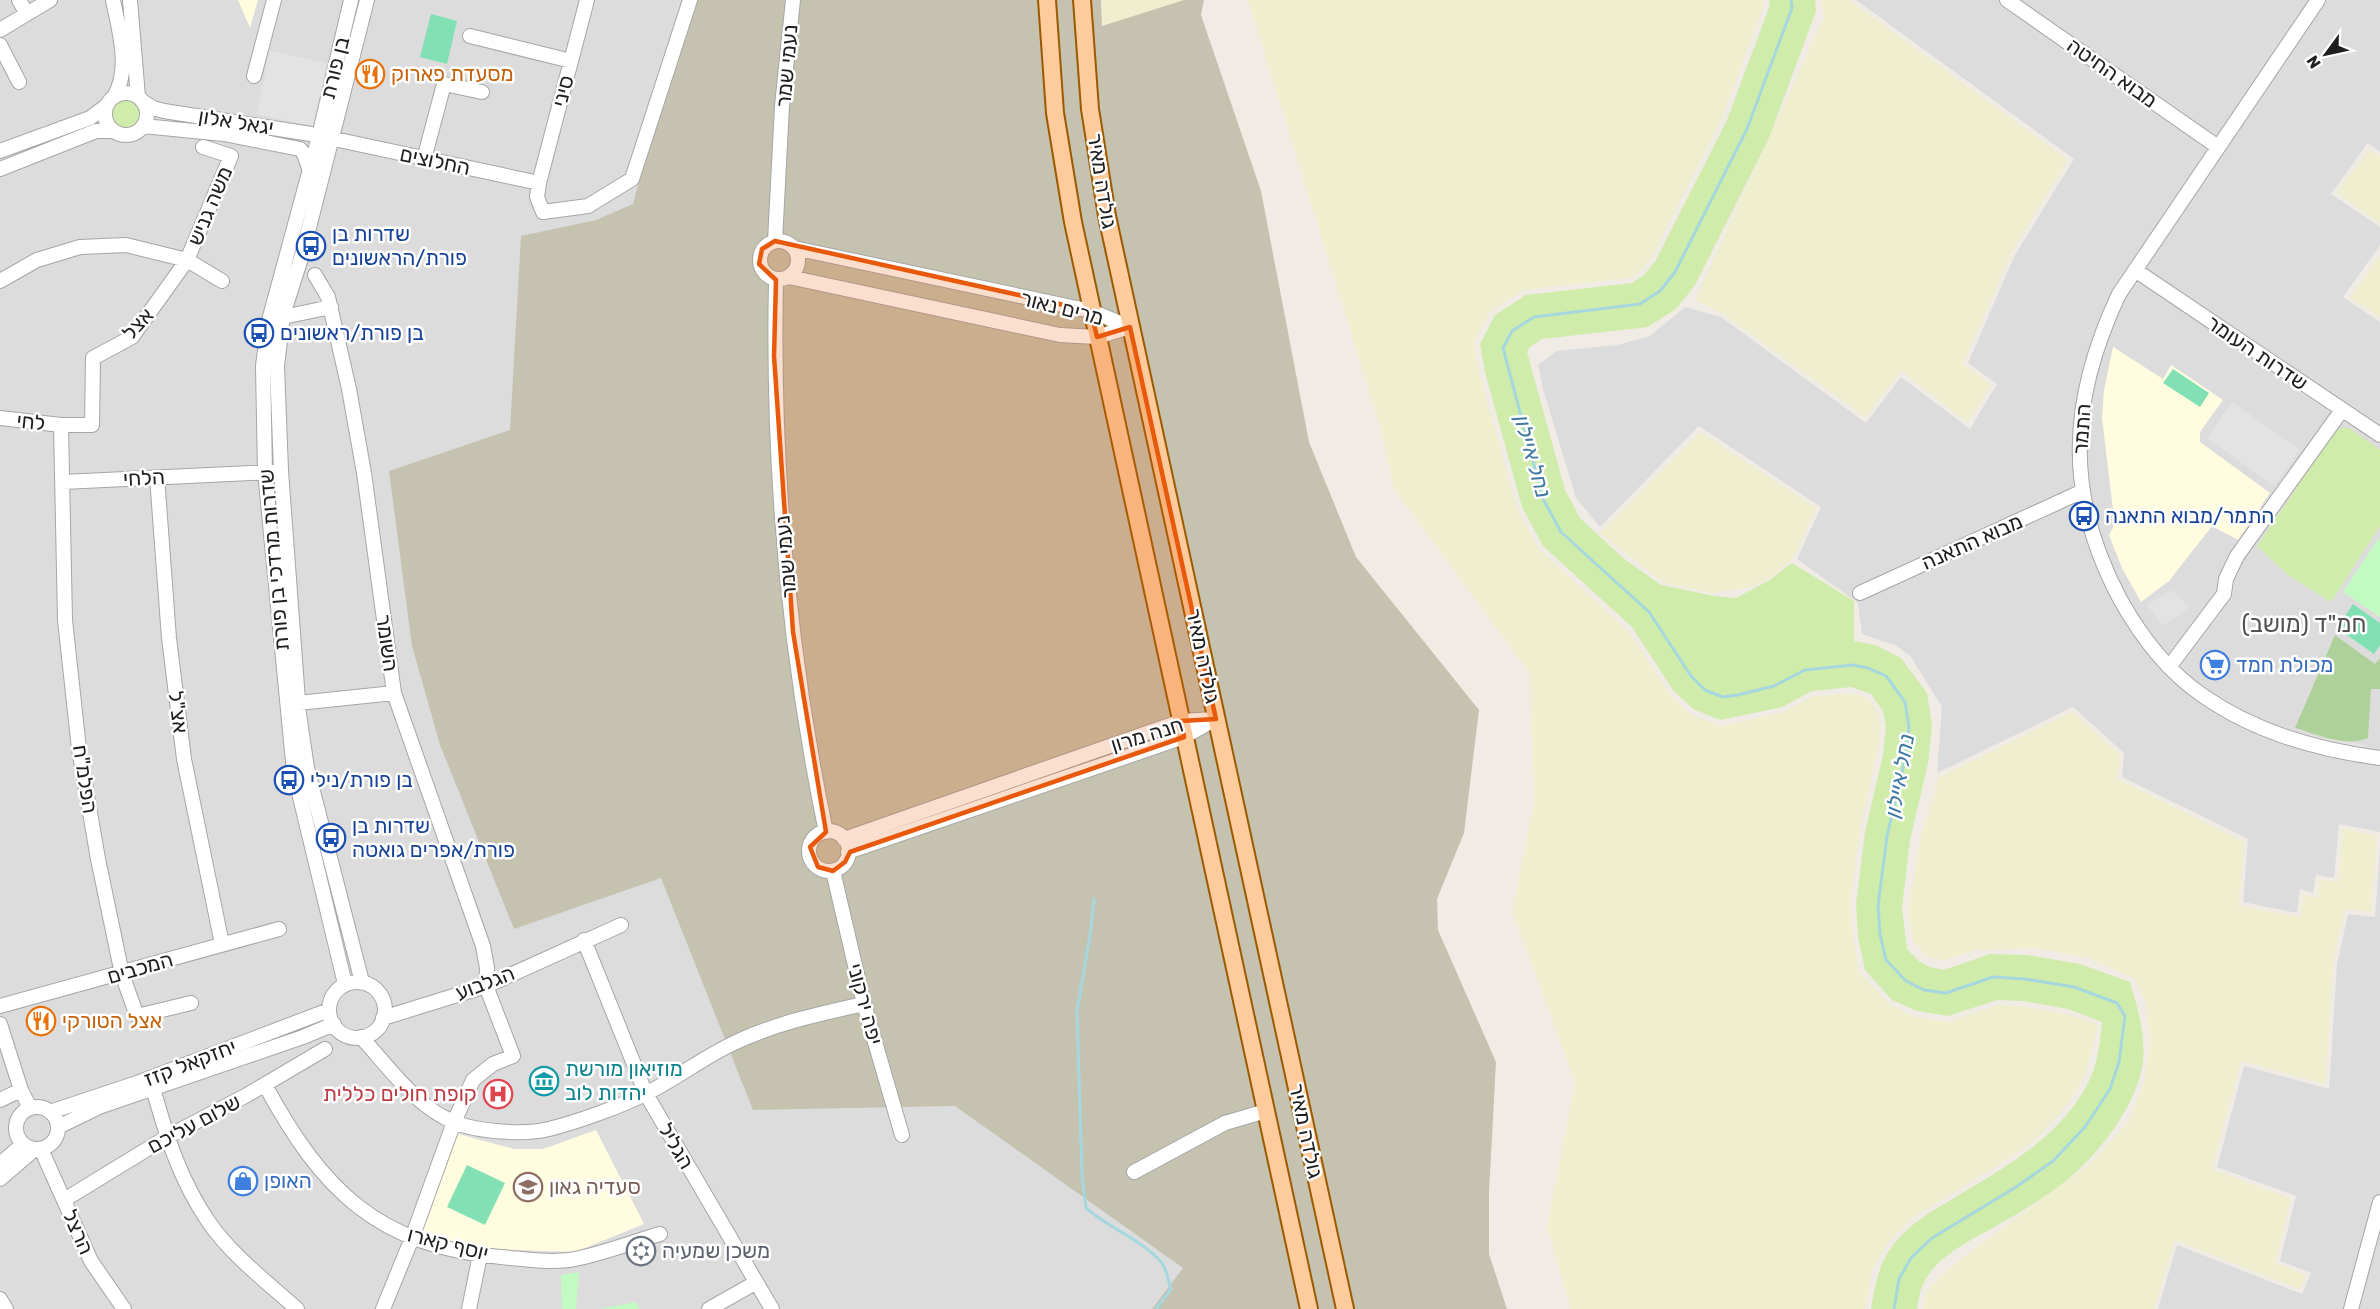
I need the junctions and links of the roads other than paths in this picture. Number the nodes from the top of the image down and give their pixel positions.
1 (20, 0) edge
2 (50, 0) edge
3 (113, 0) edge
4 (130, 0) edge
5 (273, 0) edge
6 (351, 0) edge
7 (367, 0) edge
8 (587, 0) edge
9 (690, 0) edge
10 (793, 0) edge
11 (1047, 0) edge
12 (1082, 0) edge
13 (2007, 0) edge
14 (2318, 0) edge
15 (27, 14) junction
16 (0, 30) edge
17 (470, 36) dead end
18 (0, 45) edge
19 (571, 62) junction
20 (254, 76) dead end
21 (19, 82) dead end
22 (482, 92) dead end
23 (140, 99) junction
24 (110, 102) junction
25 (219, 119) junction
26 (143, 126) junction
27 (113, 131) junction
28 (224, 134) junction
29 (325, 138) junction
30 (203, 147) dead end
31 (2218, 147) junction
32 (0, 151) edge
33 (227, 155) junction
34 (424, 159) junction
35 (309, 168) junction
36 (0, 169) edge
37 (539, 183) junction
38 (775, 241) junction
39 (794, 248) junction
40 (188, 260) junction
41 (2135, 270) junction
42 (315, 275) dead end
43 (783, 278) junction
44 (0, 281) edge
45 (222, 281) dead end
46 (331, 307) junction
47 (1091, 311) junction
48 (283, 317) junction
49 (1130, 327) junction
50 (1097, 337) junction
51 (2342, 410) junction
52 (0, 418) edge
53 (61, 425) junction
54 (2380, 435) edge
55 (281, 471) junction
56 (265, 472) junction
57 (157, 477) junction
58 (63, 482) junction
59 (2083, 491) junction
60 (1860, 593) dead end
61 (2169, 667) junction
62 (394, 693) junction
63 (298, 703) junction
64 (1216, 719) junction
65 (1182, 729) junction
66 (2380, 758) edge
67 (826, 832) junction
68 (846, 845) junction
69 (832, 871) junction
70 (621, 925) dead end
71 (279, 929) dead end
72 (584, 940) junction
73 (222, 944) junction
74 (122, 974) junction
75 (362, 982) junction
76 (345, 984) junction
77 (486, 986) junction
78 (191, 1003) dead end
79 (864, 1004) junction
80 (0, 1006) edge
81 (329, 1010) junction
82 (383, 1018) junction
83 (0, 1024) edge
84 (334, 1024) junction
85 (361, 1037) junction
86 (325, 1049) dead end
87 (265, 1085) junction
88 (153, 1088) junction
89 (21, 1090) junction
90 (646, 1094) junction
91 (0, 1100) edge
92 (30, 1108) junction
93 (1266, 1111) junction
94 (50, 1112) junction
95 (454, 1122) junction
96 (58, 1127) junction
97 (902, 1136) dead end
98 (166, 1137) junction
99 (33, 1147) junction
100 (0, 1164) edge
101 (1134, 1172) dead end
102 (0, 1179) edge
103 (64, 1200) junction
104 (2380, 1202) edge
105 (660, 1234) dead end
106 (412, 1238) junction
107 (480, 1256) junction
108 (755, 1283) junction
109 (0, 1299) edge
110 (6, 1309) edge
111 (124, 1309) edge
112 (297, 1309) edge
113 (383, 1309) edge
114 (469, 1309) edge
115 (709, 1309) edge
116 (772, 1309) edge
117 (1309, 1309) edge
118 (1345, 1309) edge
119 (2351, 1309) edge

1 - 15 street
2 - 15 street
3 - 24 street
4 - 23 street
5 - 20 street
6 - 29 street, בן פורת
7 - 29 street
8 - 19 street, סיני
9 - 37 street
10 - 38 street, נעמי שמר
11 - 47 main road, גולדה מאיר
12 - 49 main road, גולדה מאיר
13 - 31 street, מבוא החיטה
14 - 31 street, התמר
15 - 16 street
17 - 19 street
18 - 21 street
19 - 37 street, סיני
22 - 34 street
23 - 24 street
23 - 25 street, יגאל אלון
23 - 26 street
24 - 27 street
24 - 32 street
25 - 28 street, משה גניש
25 - 29 street, יגאל אלון
26 - 27 street
26 - 28 street, יגאל אלון
27 - 36 street
28 - 33 street, משה גניש
28 - 35 street, יגאל אלון
29 - 34 street, החלוצים
29 - 35 street, שדרות מרדכי בן פורת
29 - 48 street, שדרות מרדכי בן פורת
30 - 33 street, משה גניש
31 - 41 street, התמר
33 - 40 street, משה גניש
34 - 37 street, החלוצים
35 - 56 street, שדרות מרדכי בן פורת
38 - 39 street
38 - 43 street
39 - 43 street
39 - 47 street, מרים נאור
40 - 44 street
40 - 45 street
40 - 53 street, אצל
41 - 51 street, שדרות העומר
41 - 59 street, התמר
42 - 46 street, השומר
43 - 50 street, מרים נאור
43 - 67 street, נעמי שמר
46 - 48 street
46 - 62 street, השומר
47 - 49 street, מרים נאור
47 - 50 main road, גולדה מאיר
48 - 55 street, שדרות מרדכי בן פורת
49 - 50 street, מרים נאור
49 - 64 main road, גולדה מאיר
50 - 65 main road, גולדה מאיר
51 - 54 street, שדרות העומר
51 - 61 street
52 - 53 street, לחי
53 - 58 street
55 - 56 street, הלחי
55 - 63 street, שדרות מרדכי בן פורת
56 - 57 street, הלחי
56 - 76 street, שדרות מרדכי בן פורת
57 - 58 street, הלחי
57 - 73 street, אצ"ל
58 - 74 street, הפלמ"ח
59 - 60 street, מבוא התאנה
59 - 61 street, התמר
61 - 66 street, התמר
62 - 63 street
62 - 77 street, השומר
63 - 75 street, שדרות מרדכי בן פורת
64 - 65 street, חנה מרון
64 - 118 main road, גולדה מאיר
65 - 68 street, חנה מרון
65 - 93 main road, גולדה מאיר
67 - 68 street
67 - 69 street
68 - 69 street
69 - 79 street, יפה ירקוני
70 - 72 street, הגלבוע
71 - 73 street, המכבים
72 - 77 street, הגלבוע
72 - 90 street, הגליל
73 - 74 street, המכבים
74 - 78 street, הפלמ"ח
74 - 80 street, המכבים
75 - 76 street
75 - 82 street
76 - 81 street
77 - 82 street, הגלבוע
77 - 95 street
79 - 90 street
79 - 97 street, יפה ירקוני
81 - 84 street
81 - 94 street, יחזקאל קזז
82 - 85 street
83 - 89 street
84 - 85 street
84 - 88 street, יחזקאל קזז
85 - 95 street
86 - 87 street, שלום עליכם
87 - 98 street, שלום עליכם
87 - 106 street, יוסף קארו
88 - 96 street, יחזקאל קזז
88 - 98 street
89 - 91 street
89 - 92 street
90 - 95 street
90 - 108 street, הגליל
92 - 94 street
92 - 99 street
93 - 101 street
93 - 117 main road, גולדה מאיר
94 - 96 street
95 - 106 street
96 - 99 street
98 - 103 street, שלום עליכם
98 - 112 street
99 - 100 street
99 - 102 street
99 - 103 street, הרצל
103 - 111 street, הרצל
104 - 119 street
105 - 107 street, יוסף קארו
106 - 107 street, יוסף קארו
106 - 113 street
107 - 114 street
108 - 115 street
108 - 116 street, הגליל
109 - 110 street

